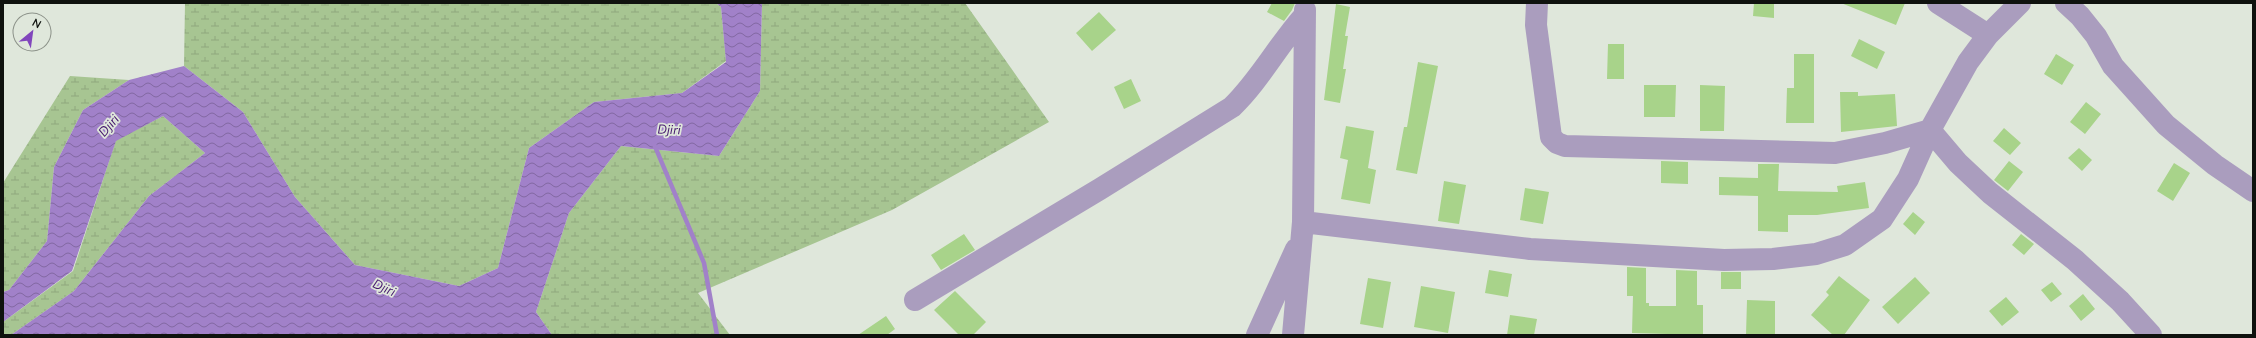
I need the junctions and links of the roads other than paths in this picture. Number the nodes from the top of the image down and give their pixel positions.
1 (1537, 3) edge
2 (1938, 3) edge
3 (2020, 3) edge
4 (2076, 7) edge
5 (1305, 10) edge
6 (1988, 35) junction
7 (1930, 130) junction
8 (2253, 191) edge
9 (1302, 231) junction
10 (915, 300) dead end
11 (1257, 335) edge
12 (1293, 335) edge
13 (2151, 335) edge

1 - 7 street
2 - 6 street
3 - 6 street
4 - 8 street
5 - 9 street
5 - 10 street
6 - 7 street
7 - 9 street
7 - 13 street
9 - 11 street
9 - 12 street

